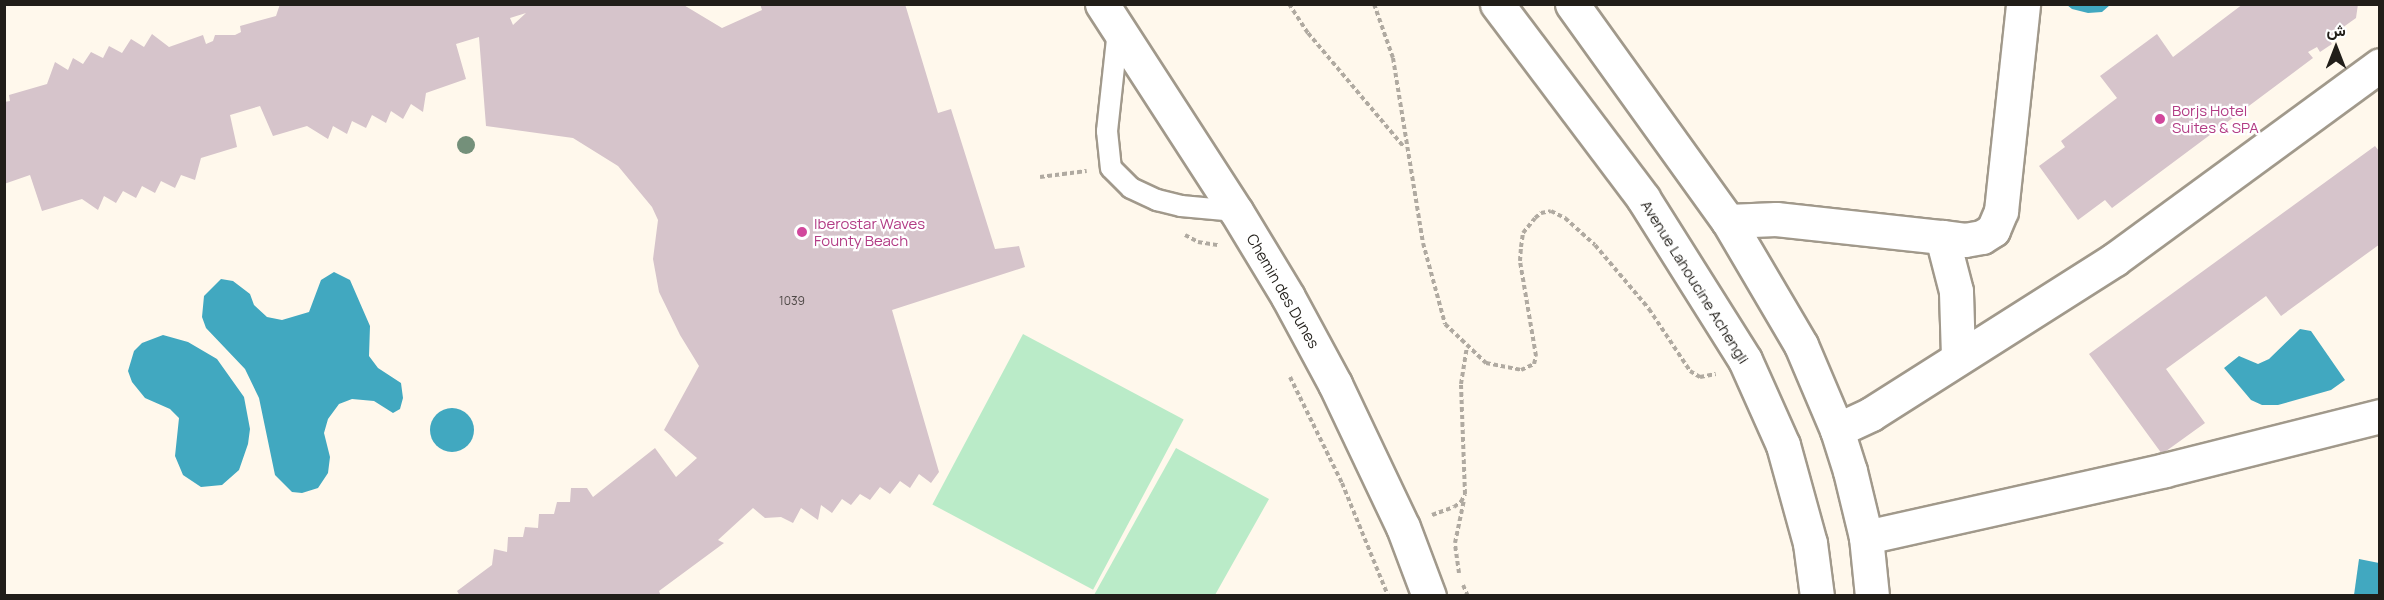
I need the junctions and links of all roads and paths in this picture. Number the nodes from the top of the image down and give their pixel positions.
1 (1288, 4) edge
2 (1374, 4) edge
3 (1497, 4) edge
4 (1572, 4) edge
5 (2023, 4) edge
6 (1110, 17) edge
7 (2379, 65) edge
8 (1406, 149) junction
9 (1082, 162) dead end
10 (1111, 168) junction
11 (1082, 172) junction
12 (1040, 177) dead end
13 (1090, 177) dead end
14 (1236, 211) junction
15 (1728, 221) junction
16 (1178, 230) dead end
17 (1942, 237) junction
18 (1222, 246) dead end
19 (1467, 347) junction
20 (1958, 356) junction
21 (1745, 360) junction
22 (1285, 366) dead end
23 (2379, 416) edge
24 (1837, 430) junction
25 (1465, 494) junction
26 (1403, 527) junction
27 (1866, 537) junction
28 (1388, 596) edge
29 (1429, 596) edge
30 (1468, 596) edge
31 (1817, 596) edge
32 (1872, 596) edge

1 - 8 path
2 - 8 path
3 - 21 street, Avenue Lahoucine Achengli
4 - 15 street
5 - 17 street
6 - 10 lane
6 - 14 street, Chemin des Dunes
7 - 20 street
8 - 19 path
9 - 11 path
10 - 11 path
10 - 14 lane
11 - 12 path
11 - 13 path
14 - 26 street, Chemin des Dunes
15 - 17 street
15 - 24 street
16 - 18 path
17 - 20 street
19 - 21 path
19 - 25 path
20 - 24 street
21 - 31 street, Avenue Lahoucine Achengli
22 - 28 path
23 - 27 street
24 - 27 street
25 - 26 path
25 - 30 path
26 - 29 street, Chemin des Dunes
27 - 32 street

